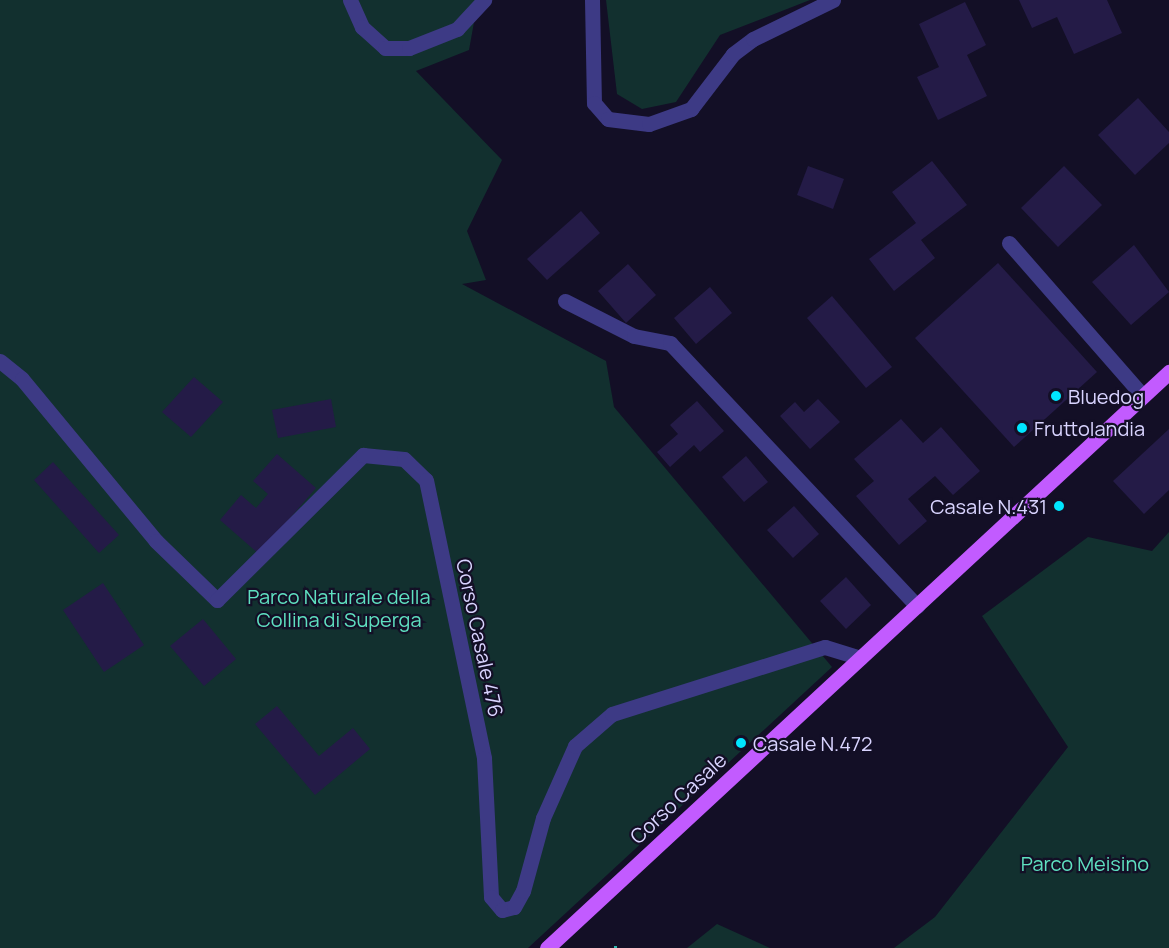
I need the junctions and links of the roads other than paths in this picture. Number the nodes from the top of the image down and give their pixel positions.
1 (350, 0) edge
2 (484, 0) edge
3 (592, 0) edge
4 (833, 0) edge
5 (1010, 243) dead end
6 (565, 301) dead end
7 (0, 361) edge
8 (1169, 372) edge
9 (1143, 396) junction
10 (916, 606) junction
11 (860, 658) junction
12 (547, 948) edge

1 - 2 street
3 - 4 street
5 - 9 street
6 - 10 street
7 - 11 street, Corso Casale 476
8 - 9 main road, Corso Casale
9 - 10 main road, Corso Casale
10 - 11 main road, Corso Casale
11 - 12 main road, Corso Casale

